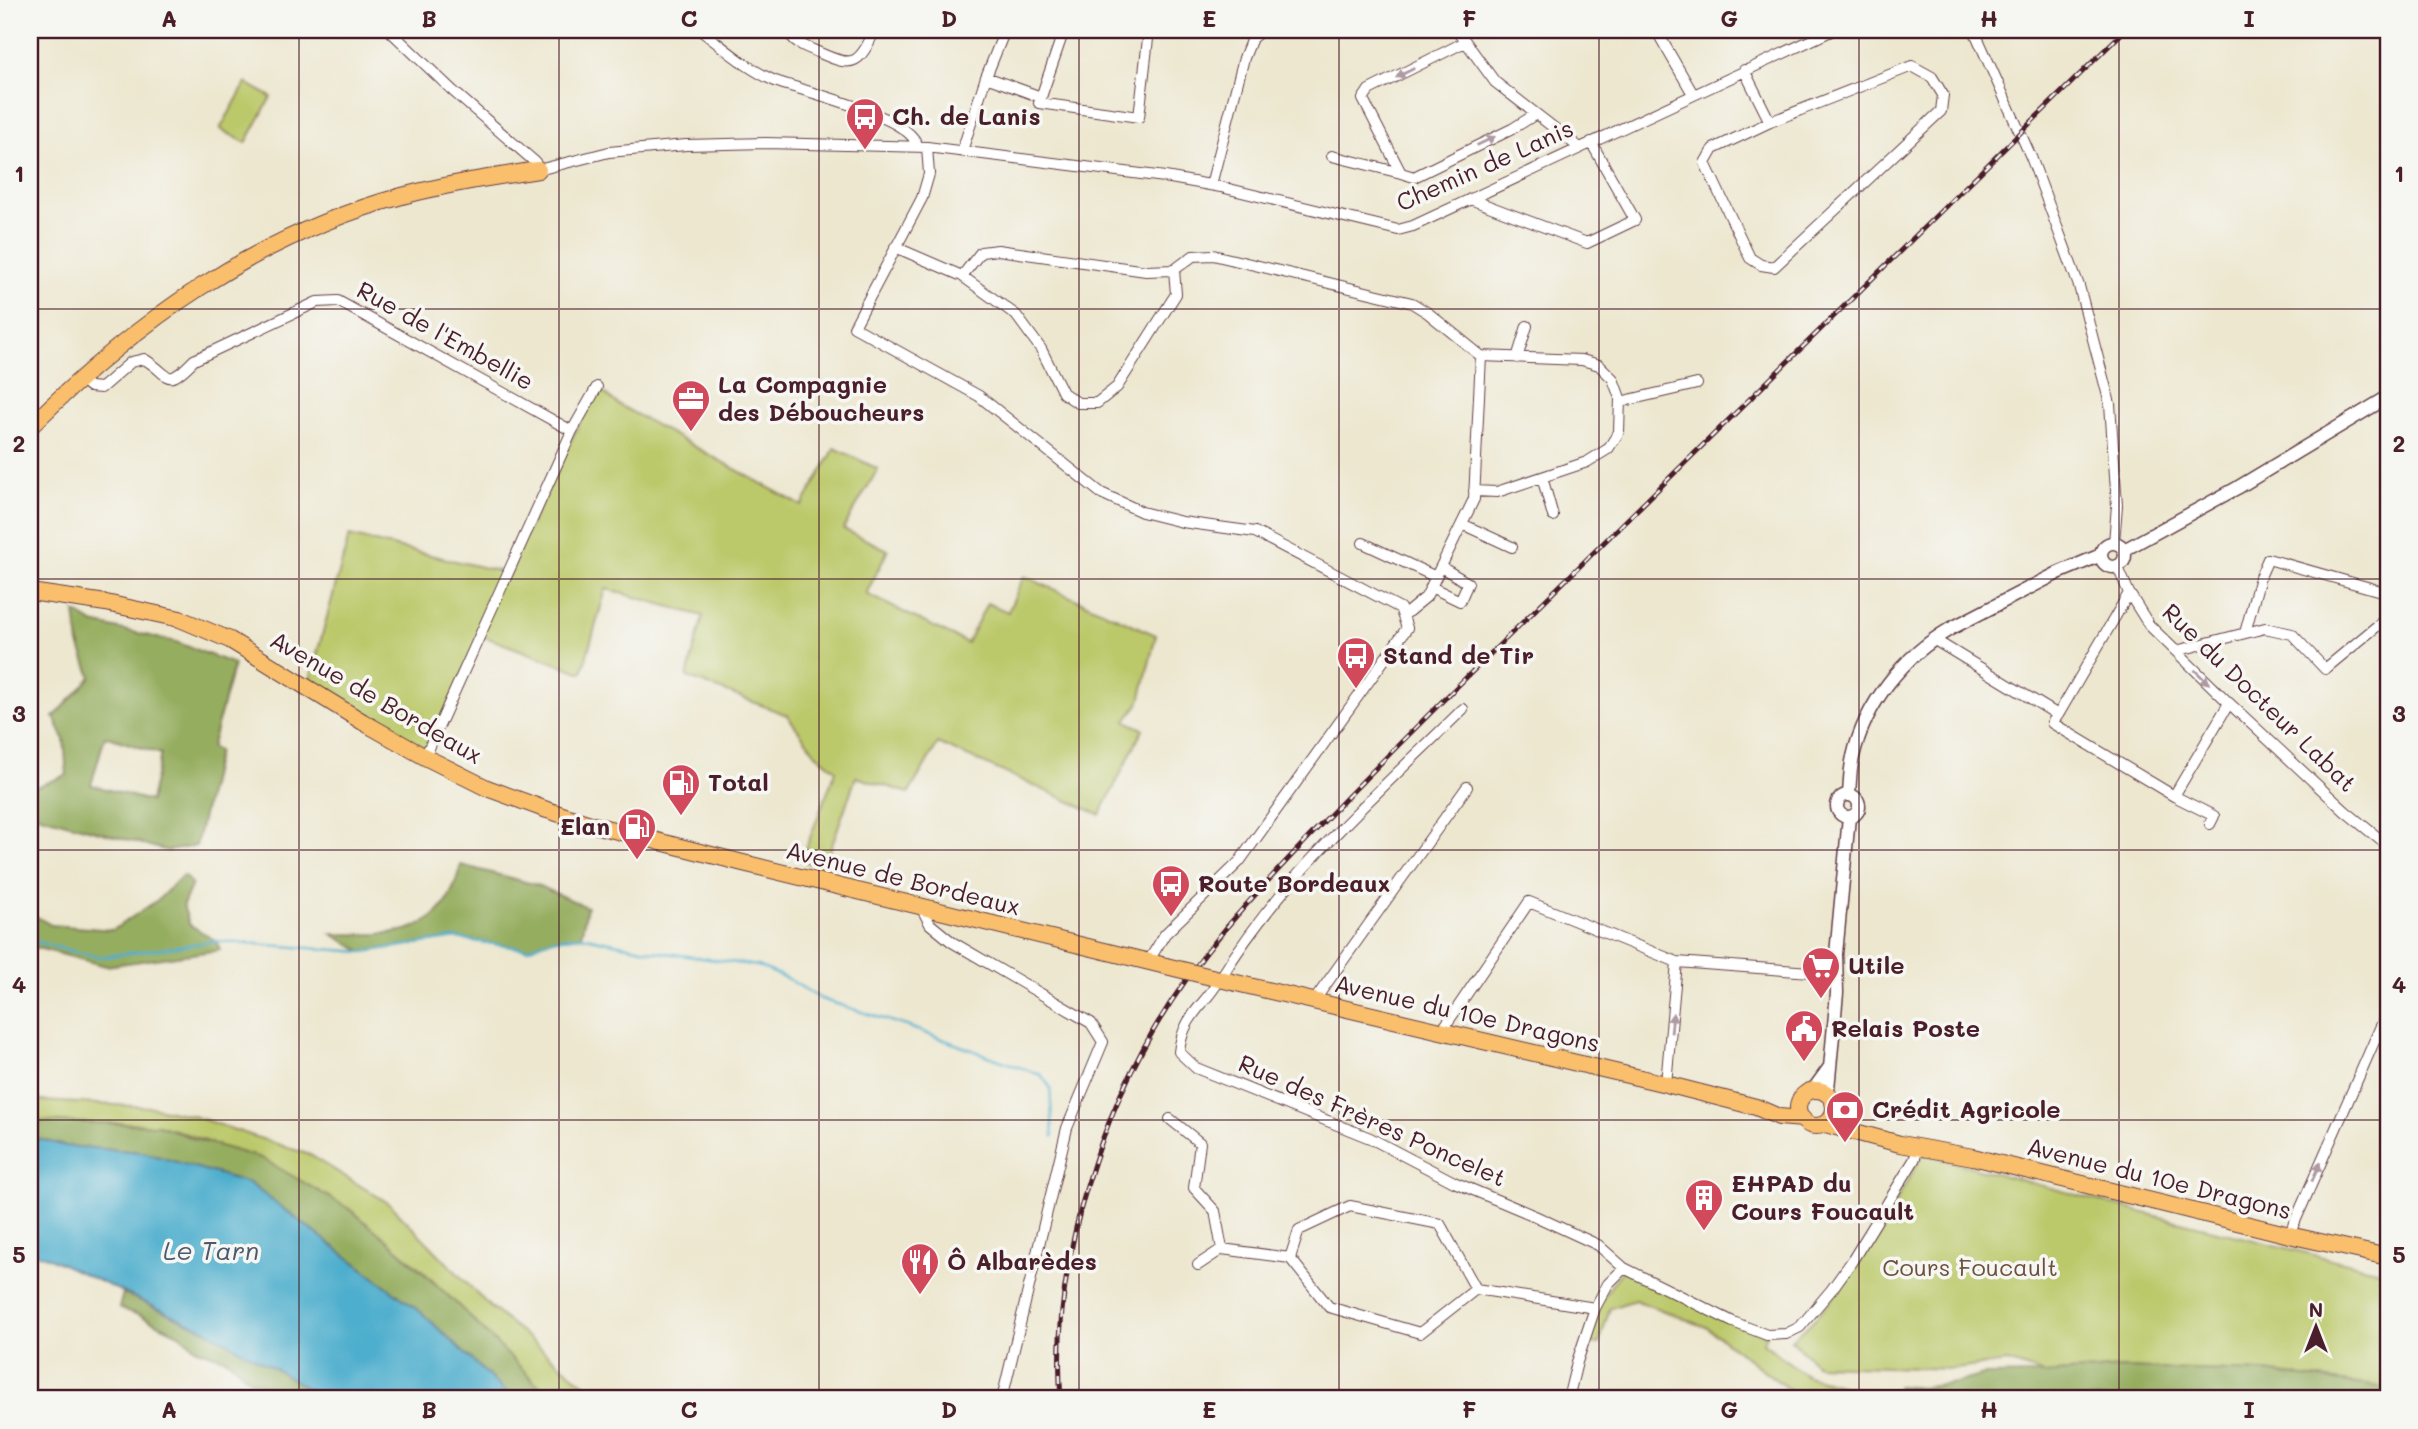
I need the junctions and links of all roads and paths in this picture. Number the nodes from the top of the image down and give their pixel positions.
1 (389, 30) edge
2 (699, 30) edge
3 (794, 30) edge
4 (875, 30) edge
5 (1005, 30) edge
6 (1064, 30) edge
7 (1149, 30) edge
8 (1262, 30) edge
9 (1457, 30) edge
10 (1656, 30) edge
11 (1833, 30) edge
12 (1974, 30) edge
13 (1465, 42) junction
14 (1744, 70) junction
15 (986, 77) junction
16 (1693, 94) junction
17 (1041, 97) junction
18 (1536, 114) junction
19 (1770, 122) junction
20 (1591, 142) junction
21 (922, 147) junction
22 (1580, 148) junction
23 (962, 151) junction
24 (1332, 156) dead end
25 (538, 170) junction
26 (1401, 173) junction
27 (1211, 185) junction
28 (1470, 199) junction
29 (895, 247) junction
30 (1174, 270) junction
31 (962, 276) junction
32 (1527, 326) dead end
33 (1481, 356) junction
34 (1517, 358) junction
35 (79, 378) junction
36 (1697, 384) dead end
37 (597, 387) dead end
38 (2388, 397) edge
39 (1620, 402) junction
40 (30, 426) edge
41 (572, 431) junction
42 (1542, 477) junction
43 (1474, 491) junction
44 (1553, 516) dead end
45 (1462, 524) junction
46 (1363, 543) dead end
47 (1512, 547) dead end
48 (2119, 547) junction
49 (2101, 555) junction
50 (2117, 565) junction
51 (1436, 577) junction
52 (30, 592) edge
53 (2129, 593) junction
54 (2388, 593) edge
55 (1403, 616) junction
56 (2388, 617) edge
57 (2245, 633) junction
58 (1933, 639) junction
59 (2176, 650) junction
60 (2229, 703) junction
61 (1463, 709) dead end
62 (2058, 715) junction
63 (425, 757) junction
64 (1467, 787) dead end
65 (2174, 796) junction
66 (2210, 824) dead end
67 (2388, 846) edge
68 (921, 907) junction
69 (1147, 962) junction
70 (1677, 962) junction
71 (1837, 974) junction
72 (1215, 978) junction
73 (1314, 1001) junction
74 (2388, 1010) edge
75 (1441, 1032) junction
76 (1830, 1065) junction
77 (1666, 1084) junction
78 (1813, 1090) junction
79 (1799, 1102) junction
80 (1832, 1102) junction
81 (1774, 1113) junction
82 (1170, 1119) dead end
83 (1803, 1119) junction
84 (1825, 1124) junction
85 (1919, 1147) junction
86 (2289, 1234) junction
87 (1222, 1249) junction
88 (2388, 1256) edge
89 (1290, 1258) junction
90 (1198, 1265) dead end
91 (1624, 1268) junction
92 (1476, 1289) junction
93 (1595, 1308) junction
94 (1002, 1399) edge
95 (1568, 1399) edge

1 - 25 street
2 - 21 street
3 - 4 street
5 - 15 street
6 - 17 street
7 - 17 street
8 - 27 street
9 - 13 street
10 - 16 street
11 - 14 street, Chemin de Lanis
12 - 48 street
13 - 18 street
13 -> 26 street
14 - 16 street, Chemin de Lanis
14 - 19 street
15 - 17 street
15 - 23 street
16 - 20 street, Chemin de Lanis
18 - 22 street
26 -> 18 street
19 - 19 street
20 - 22 street, Chemin de Lanis
20 - 28 street
21 - 23 street, Chemin de Lanis
21 - 25 street, Chemin de Lanis
21 - 29 street
22 - 28 street, Chemin de Lanis
23 - 27 street, Chemin de Lanis
24 - 26 street
25 - 35 main road
27 - 28 street, Chemin de Lanis
29 - 31 street
29 - 55 street
30 - 31 street
30 - 31 street
30 - 33 street
32 - 34 street
33 - 34 street
33 - 43 street
34 - 39 street
35 - 40 main road
35 - 41 street, Rue de l'Embellie
36 - 39 street
37 - 41 street
38 - 48 street
39 - 42 street
41 - 63 street
42 - 43 street
42 - 44 street
43 - 45 street
45 - 47 street
45 - 51 street
46 - 51 street
48 - 49 street
48 - 50 street
49 - 50 street
49 - 58 street
50 - 53 street, Rue du Docteur Labat
51 - 55 street
52 - 63 main road, Avenue de Bordeaux
53 - 59 street, Rue du Docteur Labat
53 - 62 street
54 - 57 street
55 - 69 street
56 - 57 street
57 - 59 street
58 - 62 street
58 - 71 street
59 -> 60 street, Rue du Docteur Labat
60 - 65 street
60 - 67 street, Rue du Docteur Labat
61 - 72 street
62 - 65 street
63 - 68 main road, Avenue de Bordeaux
64 - 73 street
65 - 66 street
68 - 69 main road, Avenue de Bordeaux
68 - 94 street
69 - 72 main road, Avenue du 10e Dragons, bridge
70 - 71 street
70 - 75 street
77 -> 70 street
71 - 76 street
72 - 73 main road, Avenue du 10e Dragons
72 - 91 street, Rue des Frères Poncelet
73 - 75 main road, Avenue du 10e Dragons
86 -> 74 street
75 - 77 main road, Avenue du 10e Dragons
76 - 78 street
76 - 80 street
77 - 81 main road, Avenue du 10e Dragons
78 - 79 main road
78 - 80 main road
79 - 81 main road
79 - 83 main road
80 - 84 main road
80 - 85 main road, Avenue du 10e Dragons
81 - 83 main road, Avenue du 10e Dragons
82 - 87 street
83 - 84 main road
84 - 85 main road, Avenue du 10e Dragons
85 - 86 main road, Avenue du 10e Dragons
85 - 91 street
86 - 88 main road, Avenue du 10e Dragons
87 - 89 street
87 - 90 street
89 - 92 street
89 - 92 street
91 - 93 street
92 - 93 street
93 - 95 street

